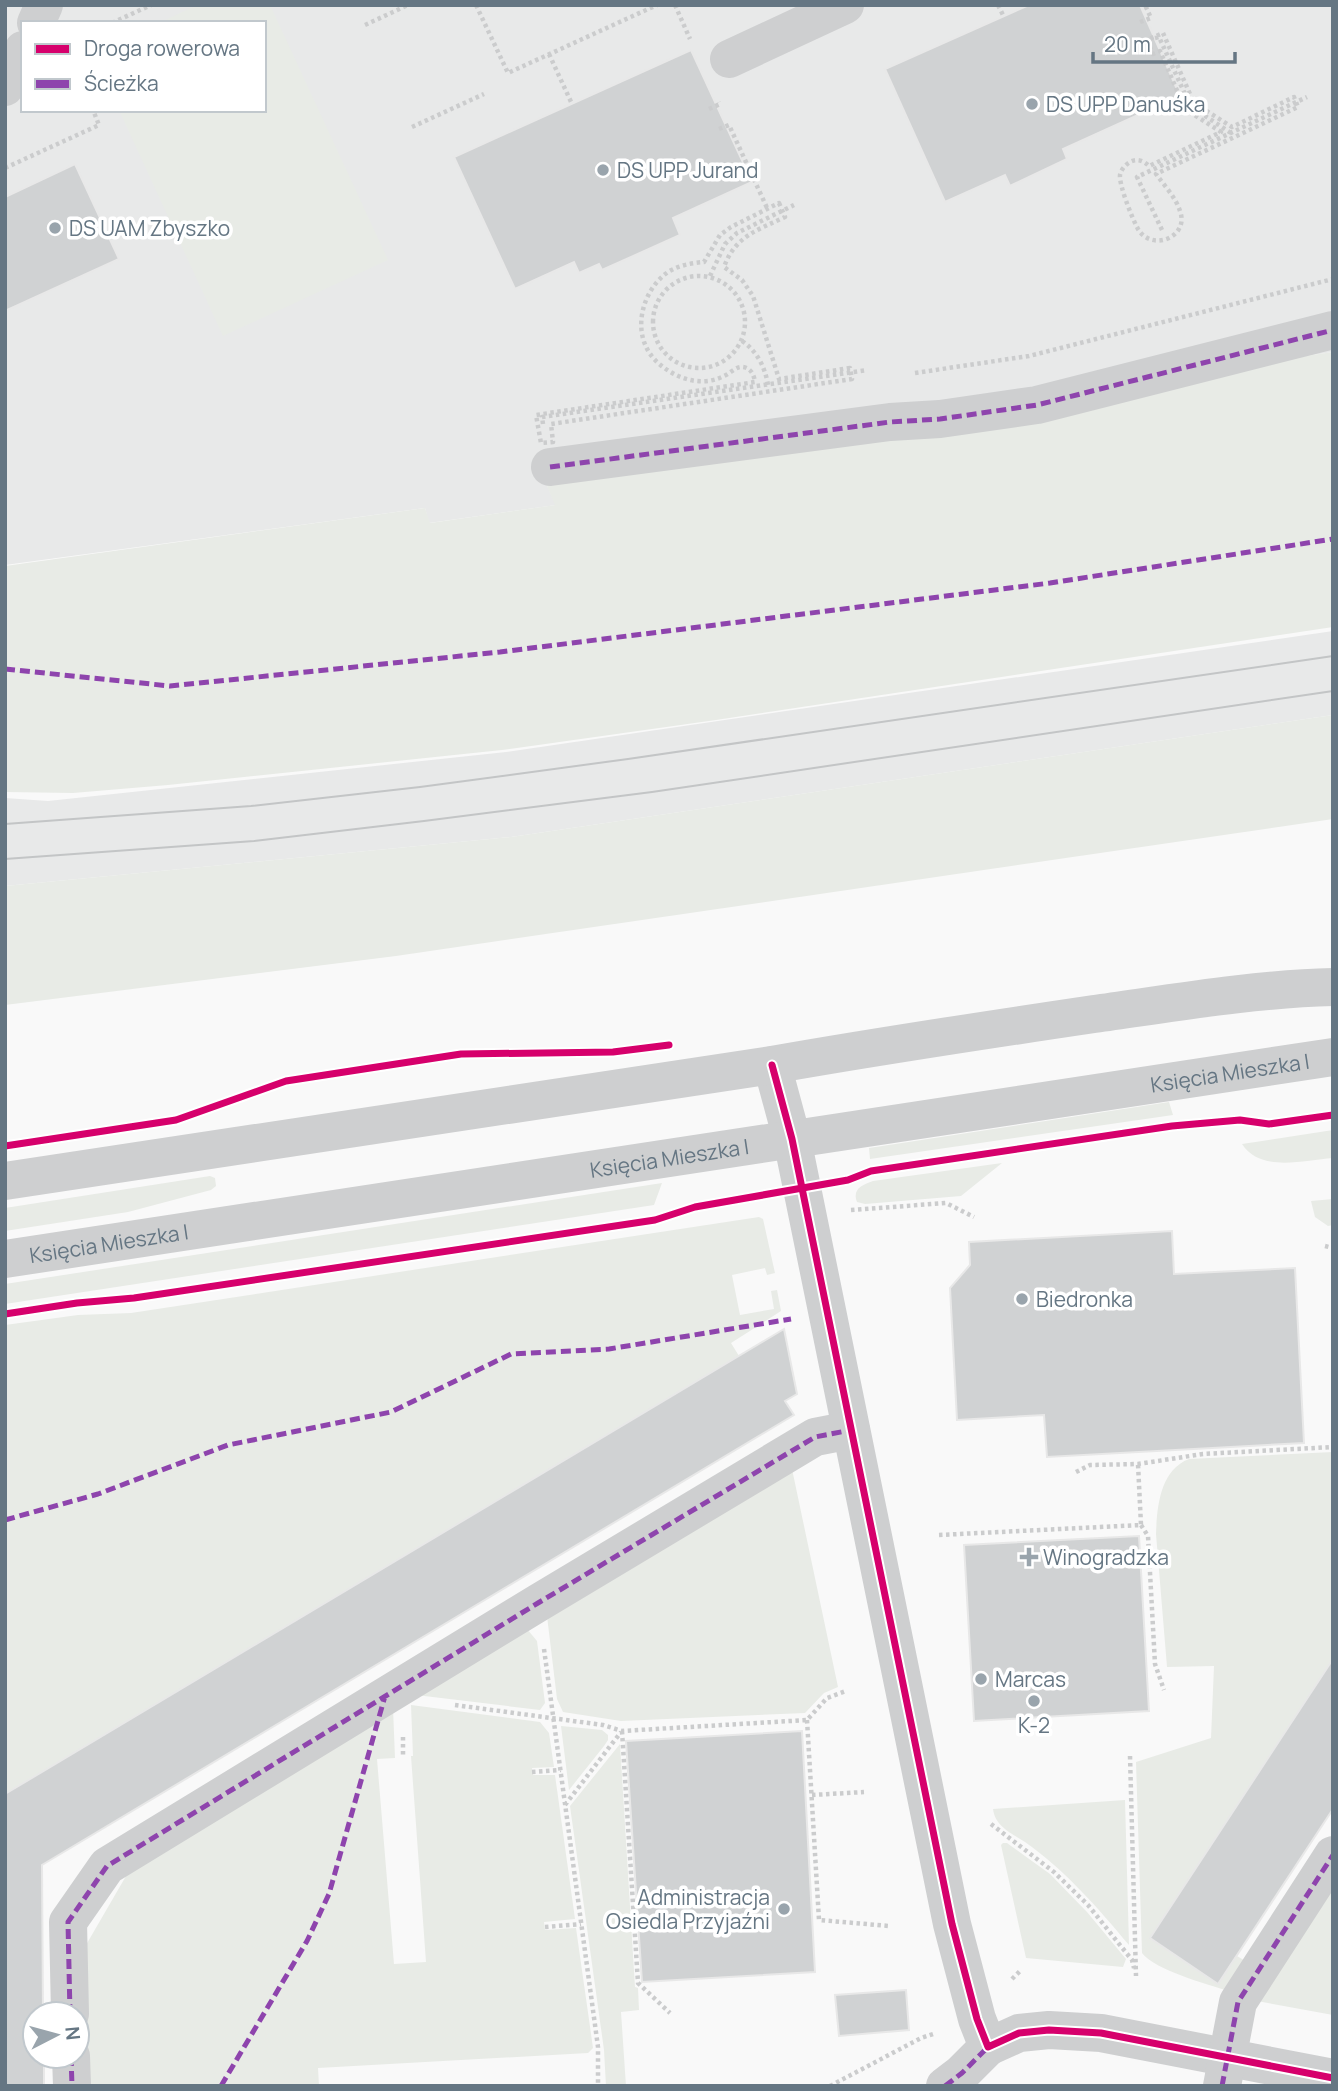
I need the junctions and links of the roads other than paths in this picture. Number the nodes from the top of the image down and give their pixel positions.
1 (44, 5) edge
2 (845, 5) edge
3 (37, 21) edge
4 (21, 54) edge
5 (729, 59) dead end
6 (5, 87) edge
7 (1333, 330) edge
8 (548, 455) road end
9 (1333, 987) edge
10 (1333, 1057) edge
11 (772, 1065) junction
12 (792, 1139) junction
13 (5, 1181) edge
14 (5, 1259) edge
15 (851, 1430) junction
16 (1333, 1855) edge
17 (70, 2000) edge
18 (983, 2033) junction
19 (1225, 2072) edge
20 (1333, 2078) edge
21 (945, 2086) edge

1 - 3 street
2 - 5 street
4 - 6 street
7 - 8 street
9 - 11 street
10 - 12 street, Księcia Mieszka I
11 - 12 street
11 - 13 street
12 - 14 street, Księcia Mieszka I
12 - 15 street
15 - 17 street
15 - 18 street
16 - 19 street
18 - 19 street
18 - 21 street
19 - 20 street

